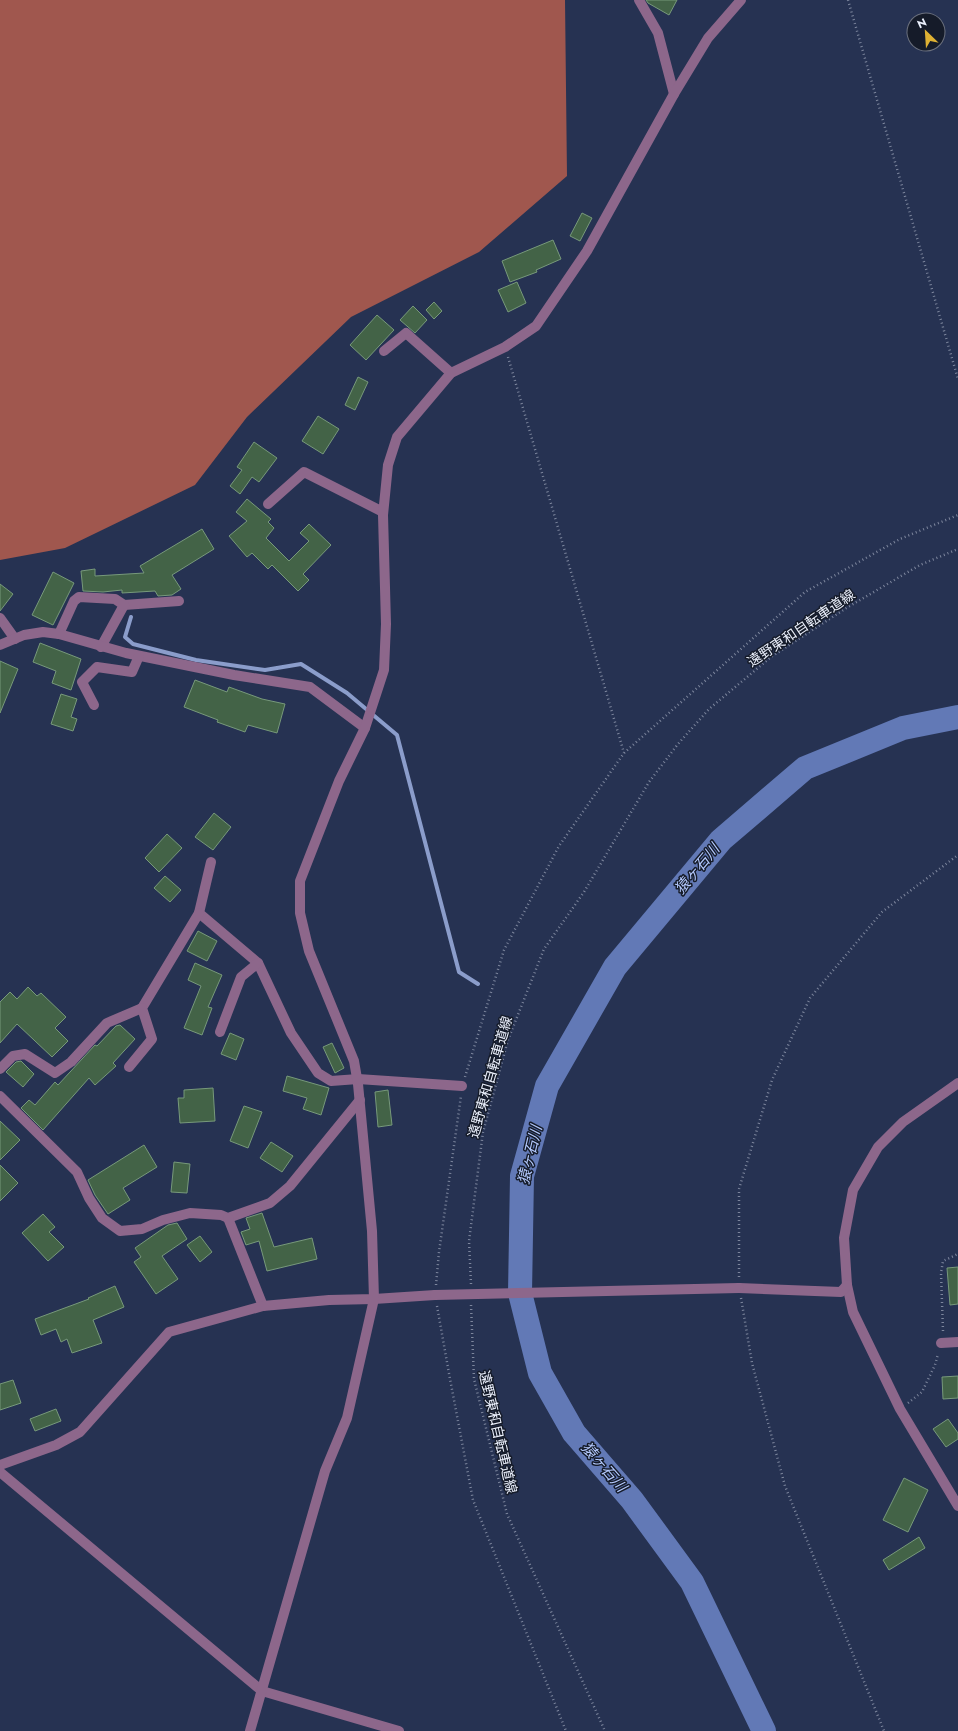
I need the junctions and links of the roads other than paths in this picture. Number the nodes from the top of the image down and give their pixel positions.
1 (639, 0) edge
2 (741, 0) edge
3 (674, 94) junction
4 (384, 352) dead end
5 (451, 373) junction
6 (268, 504) dead end
7 (383, 512) junction
8 (179, 601) dead end
9 (124, 605) junction
10 (0, 618) edge
11 (59, 634) junction
12 (15, 639) junction
13 (0, 645) edge
14 (101, 647) junction
15 (139, 656) junction
16 (94, 705) dead end
17 (365, 728) junction
18 (211, 862) dead end
19 (199, 913) junction
20 (258, 963) junction
21 (142, 1008) junction
22 (220, 1032) dead end
23 (130, 1067) dead end
24 (0, 1069) edge
25 (358, 1079) junction
26 (958, 1084) edge
27 (462, 1086) road end
28 (0, 1096) edge
29 (360, 1100) junction
30 (228, 1218) junction
31 (847, 1285) junction
32 (374, 1299) junction
33 (263, 1306) junction
34 (958, 1342) edge
35 (941, 1343) dead end
36 (0, 1465) edge
37 (0, 1472) edge
38 (958, 1506) edge
39 (262, 1691) junction
40 (250, 1731) edge
41 (399, 1731) edge

1 - 3 street
2 - 3 street
3 - 5 street
4 - 5 street
5 - 7 street
6 - 7 street
7 - 17 street
8 - 9 street
9 - 11 street
9 - 14 street
10 - 12 street
11 - 12 street
11 - 14 street
12 - 13 street
14 - 15 street
15 - 16 street
15 - 17 street
17 - 25 street
18 - 19 street
19 - 20 street
19 - 21 street
20 - 22 street
20 - 25 street
21 - 23 street
21 - 24 street
25 - 27 street
25 - 29 street
26 - 31 street
28 - 30 street
29 - 30 street
29 - 32 street
30 - 33 street
31 - 32 street, bridge
31 - 38 street
32 - 33 street
32 - 39 street
33 - 36 street
34 - 35 street
37 - 39 street
39 - 40 street
39 - 41 street

